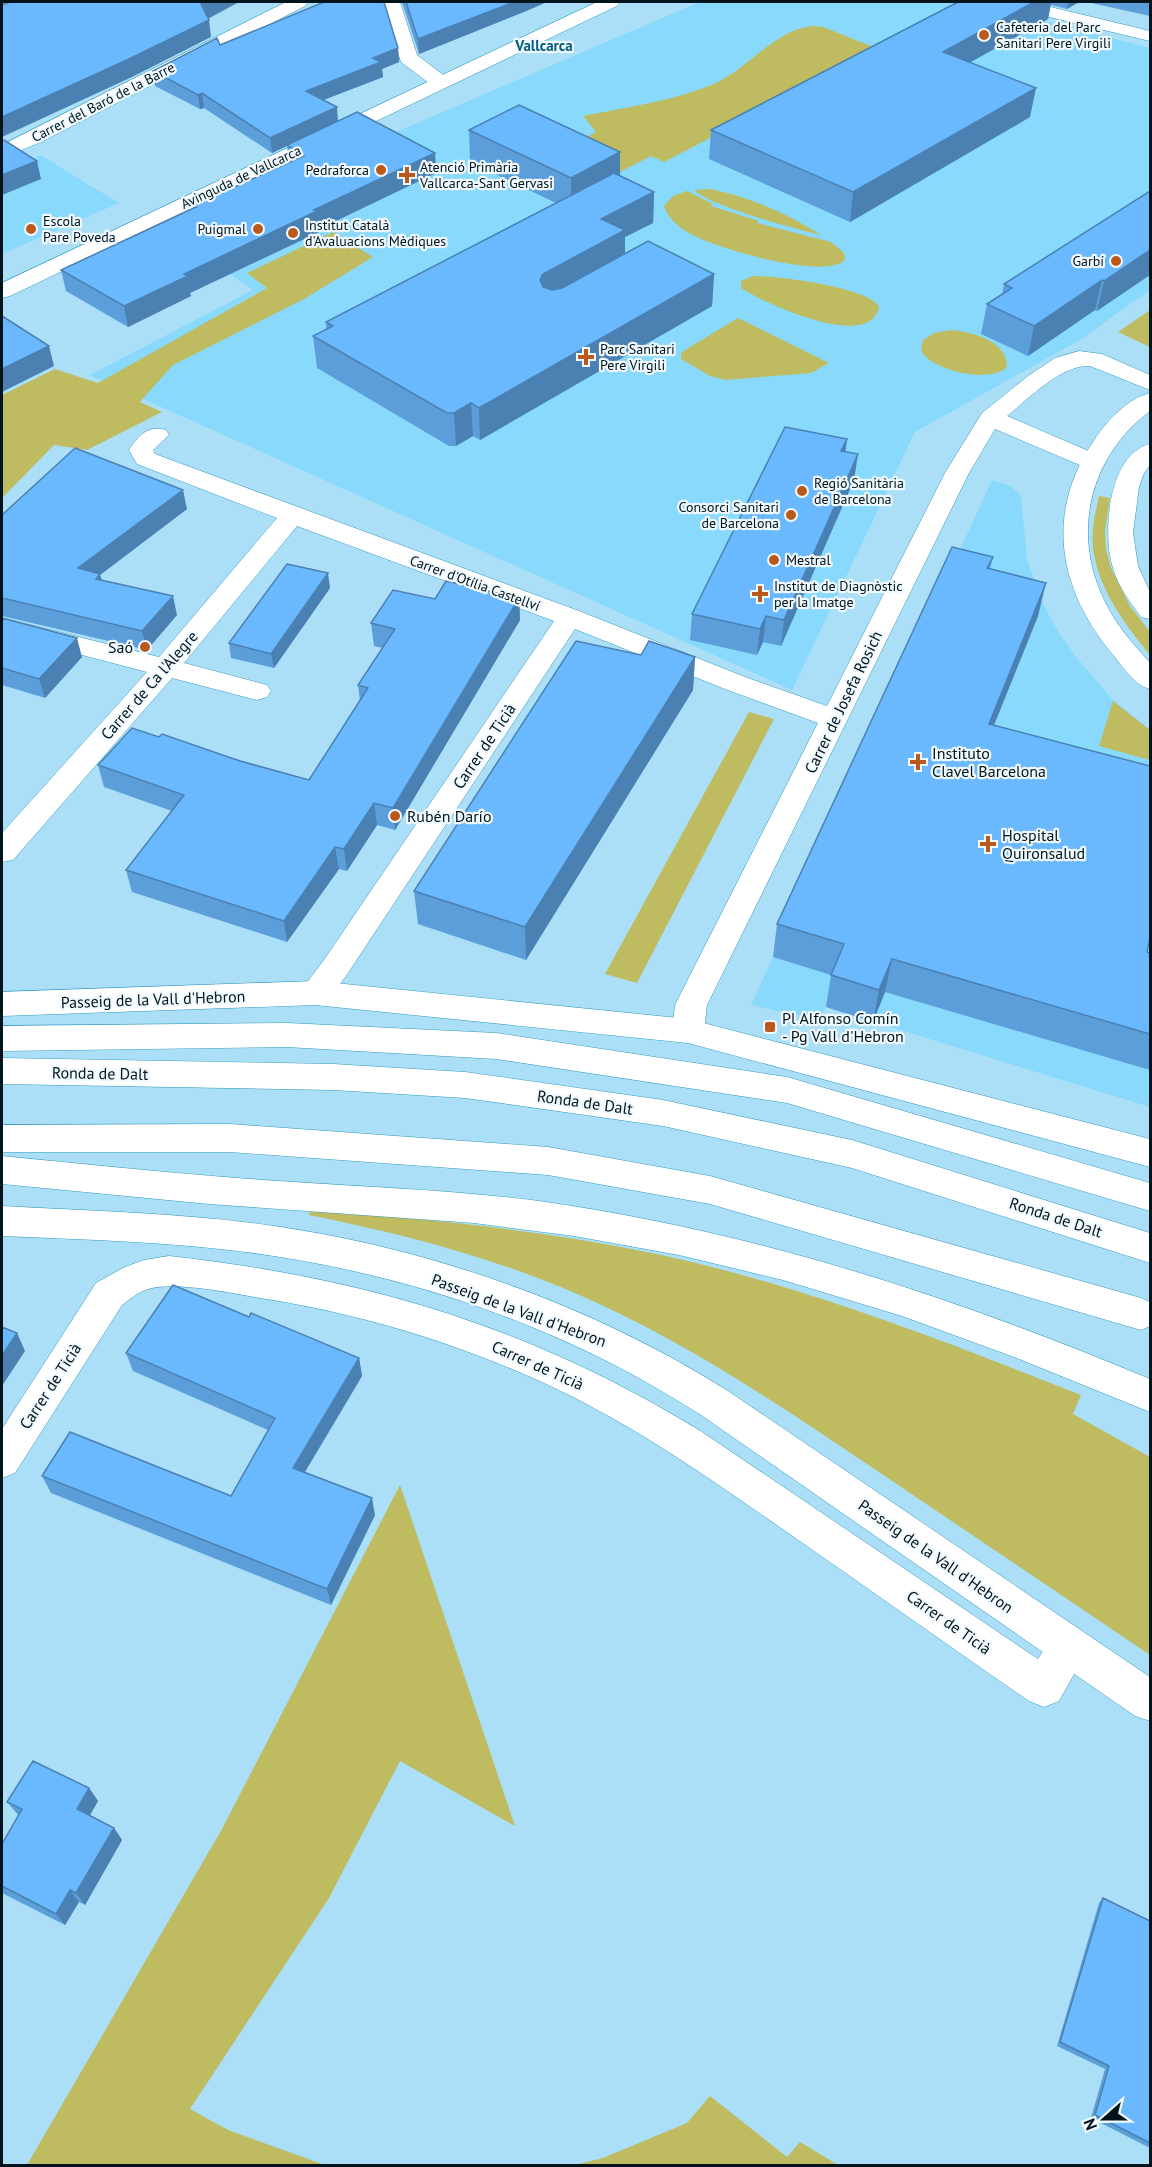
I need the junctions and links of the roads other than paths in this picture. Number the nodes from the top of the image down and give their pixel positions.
1 (299, 2) edge
2 (391, 2) edge
3 (611, 2) edge
4 (1009, 2) edge
5 (1150, 36) edge
6 (440, 82) junction
7 (2, 152) edge
8 (2, 291) edge
9 (1150, 383) edge
10 (1150, 400) edge
11 (990, 418) junction
12 (157, 435) dead end
13 (1150, 452) edge
14 (1091, 461) junction
15 (1133, 471) junction
16 (293, 515) junction
17 (1150, 610) edge
18 (570, 617) junction
19 (2, 626) edge
20 (166, 667) junction
21 (1150, 680) edge
22 (257, 691) dead end
23 (834, 718) junction
24 (2, 852) edge
25 (315, 993) junction
26 (2, 1004) edge
27 (688, 1031) junction
28 (2, 1039) edge
29 (2, 1071) edge
30 (2, 1139) edge
31 (1150, 1153) edge
32 (2, 1170) edge
33 (1150, 1197) edge
34 (2, 1221) edge
35 (1150, 1248) edge
36 (1141, 1314) dead end
37 (1150, 1396) edge
38 (2, 1461) edge
39 (1069, 1647) junction
40 (1150, 1701) edge

1 - 7 main road, Carrer del Baró de la Barre
2 - 6 main road
3 - 6 main road, Avinguda de Vallcarca
4 - 5 main road
6 - 8 main road, Avinguda de Vallcarca
9 - 11 main road, Carrer de Josefa Rosich
10 - 14 main road
11 - 14 main road
11 - 23 main road, Carrer de Josefa Rosich
12 - 16 main road, Carrer d'Otília Castellví
13 - 15 main road
14 - 15 main road
14 - 21 main road
15 - 17 main road
16 - 18 main road, Carrer d'Otília Castellví
16 - 20 main road, Carrer de Ca l'Alegre
18 - 23 main road, Carrer d'Otília Castellví
18 - 25 main road, Carrer de Ticià
19 - 20 main road
20 - 22 main road
20 - 24 main road, Carrer de Ca l'Alegre
23 - 27 main road, Carrer de Josefa Rosich
25 - 26 main road, Passeig de la Vall d'Hebron
25 - 27 main road, Passeig de la Vall d'Hebron
27 - 31 main road, Passeig de la Vall d'Hebron
28 - 33 main road
29 - 35 main road, Ronda de Dalt
30 - 36 main road
32 - 37 main road
34 - 39 main road, Passeig de la Vall d'Hebron
38 - 39 main road, Carrer de Ticià
39 - 40 main road, Passeig de la Vall d'Hebron

